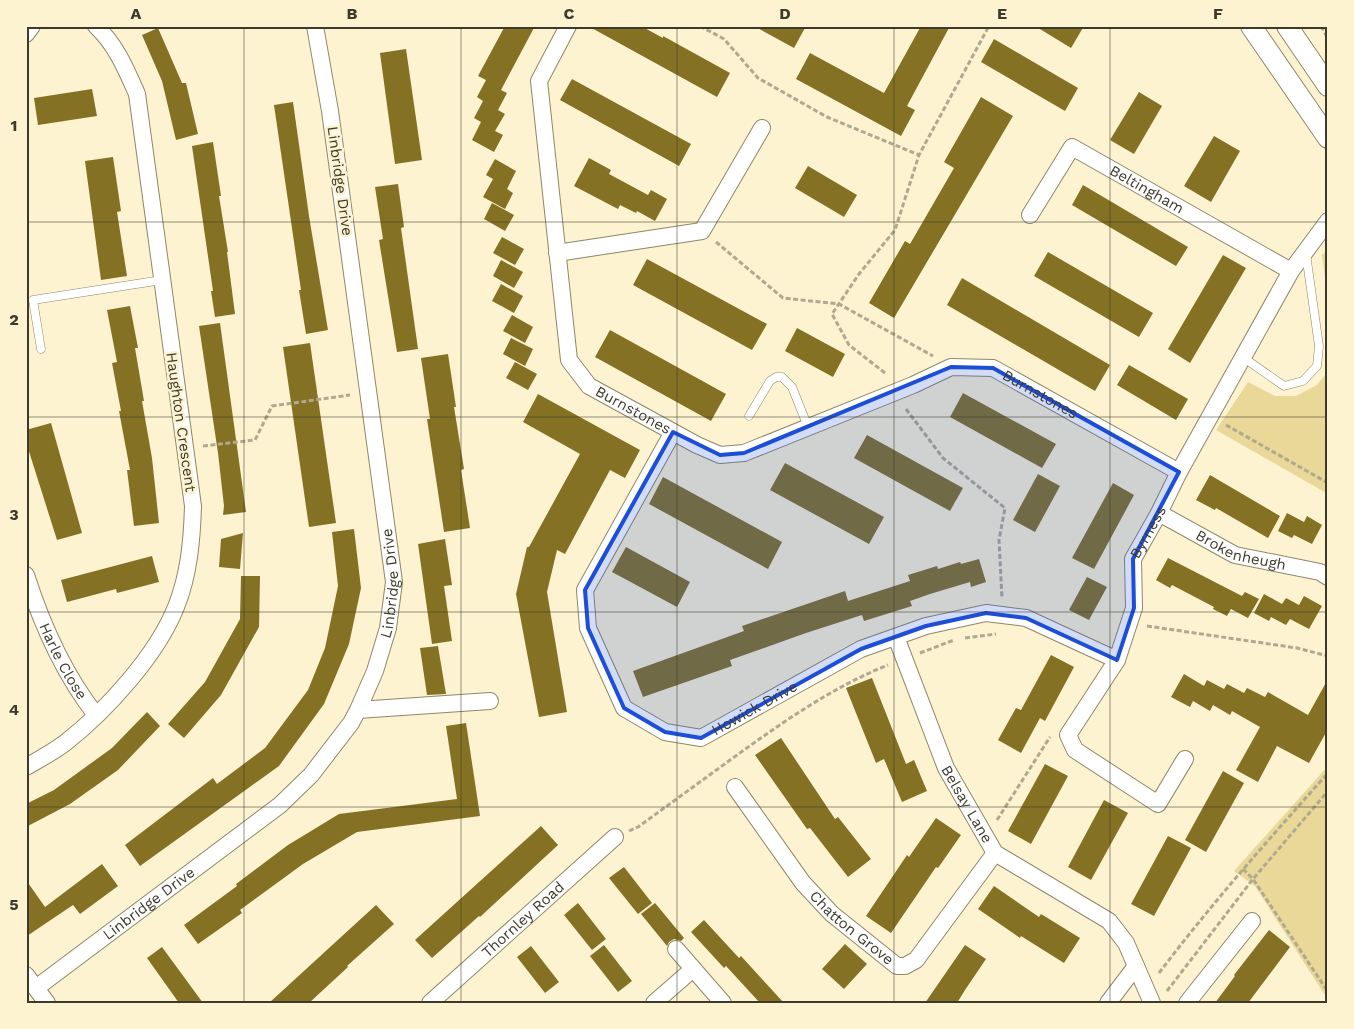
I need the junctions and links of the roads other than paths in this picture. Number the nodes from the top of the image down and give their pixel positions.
1 (32, 26) edge
2 (96, 26) edge
3 (315, 26) edge
4 (568, 26) edge
5 (1251, 26) edge
6 (1287, 26) edge
7 (26, 34) edge
8 (1328, 86) edge
9 (762, 128) dead end
10 (1328, 138) edge
11 (1030, 215) dead end
12 (1328, 221) edge
13 (1305, 252) junction
14 (557, 253) junction
15 (1291, 270) junction
16 (162, 280) junction
17 (41, 349) dead end
18 (1244, 358) junction
19 (749, 416) dead end
20 (808, 427) junction
21 (673, 432) junction
22 (1179, 472) junction
23 (1159, 513) junction
24 (26, 575) edge
25 (1328, 577) edge
26 (896, 637) junction
27 (1117, 660) junction
28 (490, 701) dead end
29 (358, 710) junction
30 (96, 715) junction
31 (1184, 760) dead end
32 (26, 767) edge
33 (736, 787) dead end
34 (615, 837) road end
35 (995, 853) junction
36 (1252, 921) dead end
37 (676, 950) dead end
38 (1136, 966) junction
39 (693, 969) junction
40 (31, 981) edge
41 (1154, 996) edge
42 (47, 1003) edge
43 (430, 1003) edge
44 (654, 1003) edge
45 (723, 1003) edge
46 (1108, 1003) edge
47 (1188, 1003) edge

1 - 7 street
2 - 16 street, Haughton Crescent
3 - 29 street, Linbridge Drive
4 - 14 street, Burnstones
5 - 10 street
6 - 8 street
9 - 14 street
11 - 15 street, Beltingham
12 - 13 street, Byrness
13 - 15 street, Byrness
13 - 18 lane
14 - 21 street, Burnstones
15 - 18 street, Byrness
16 - 17 lane
16 - 30 street, Haughton Crescent
18 - 22 street, Byrness
19 - 20 lane
20 - 21 street, Burnstones
20 - 22 street, Burnstones
21 - 26 street, Howick Drive
22 - 23 street, Byrness
23 - 25 street, Brokenheugh
23 - 27 street, Byrness
24 - 30 street, Harle Close
26 - 27 street, Howick Drive
26 - 35 street, Belsay Lane
27 - 31 street, Byrness
28 - 29 street
29 - 40 street, Linbridge Drive
30 - 32 street, Haughton Crescent
33 - 35 street, Chatton Grove
34 - 43 street, Thornley Road
35 - 38 street, Belsay Lane
36 - 47 street
37 - 39 street
38 - 41 street, Belsay Lane
38 - 46 street
39 - 44 street
39 - 45 street
40 - 42 street

